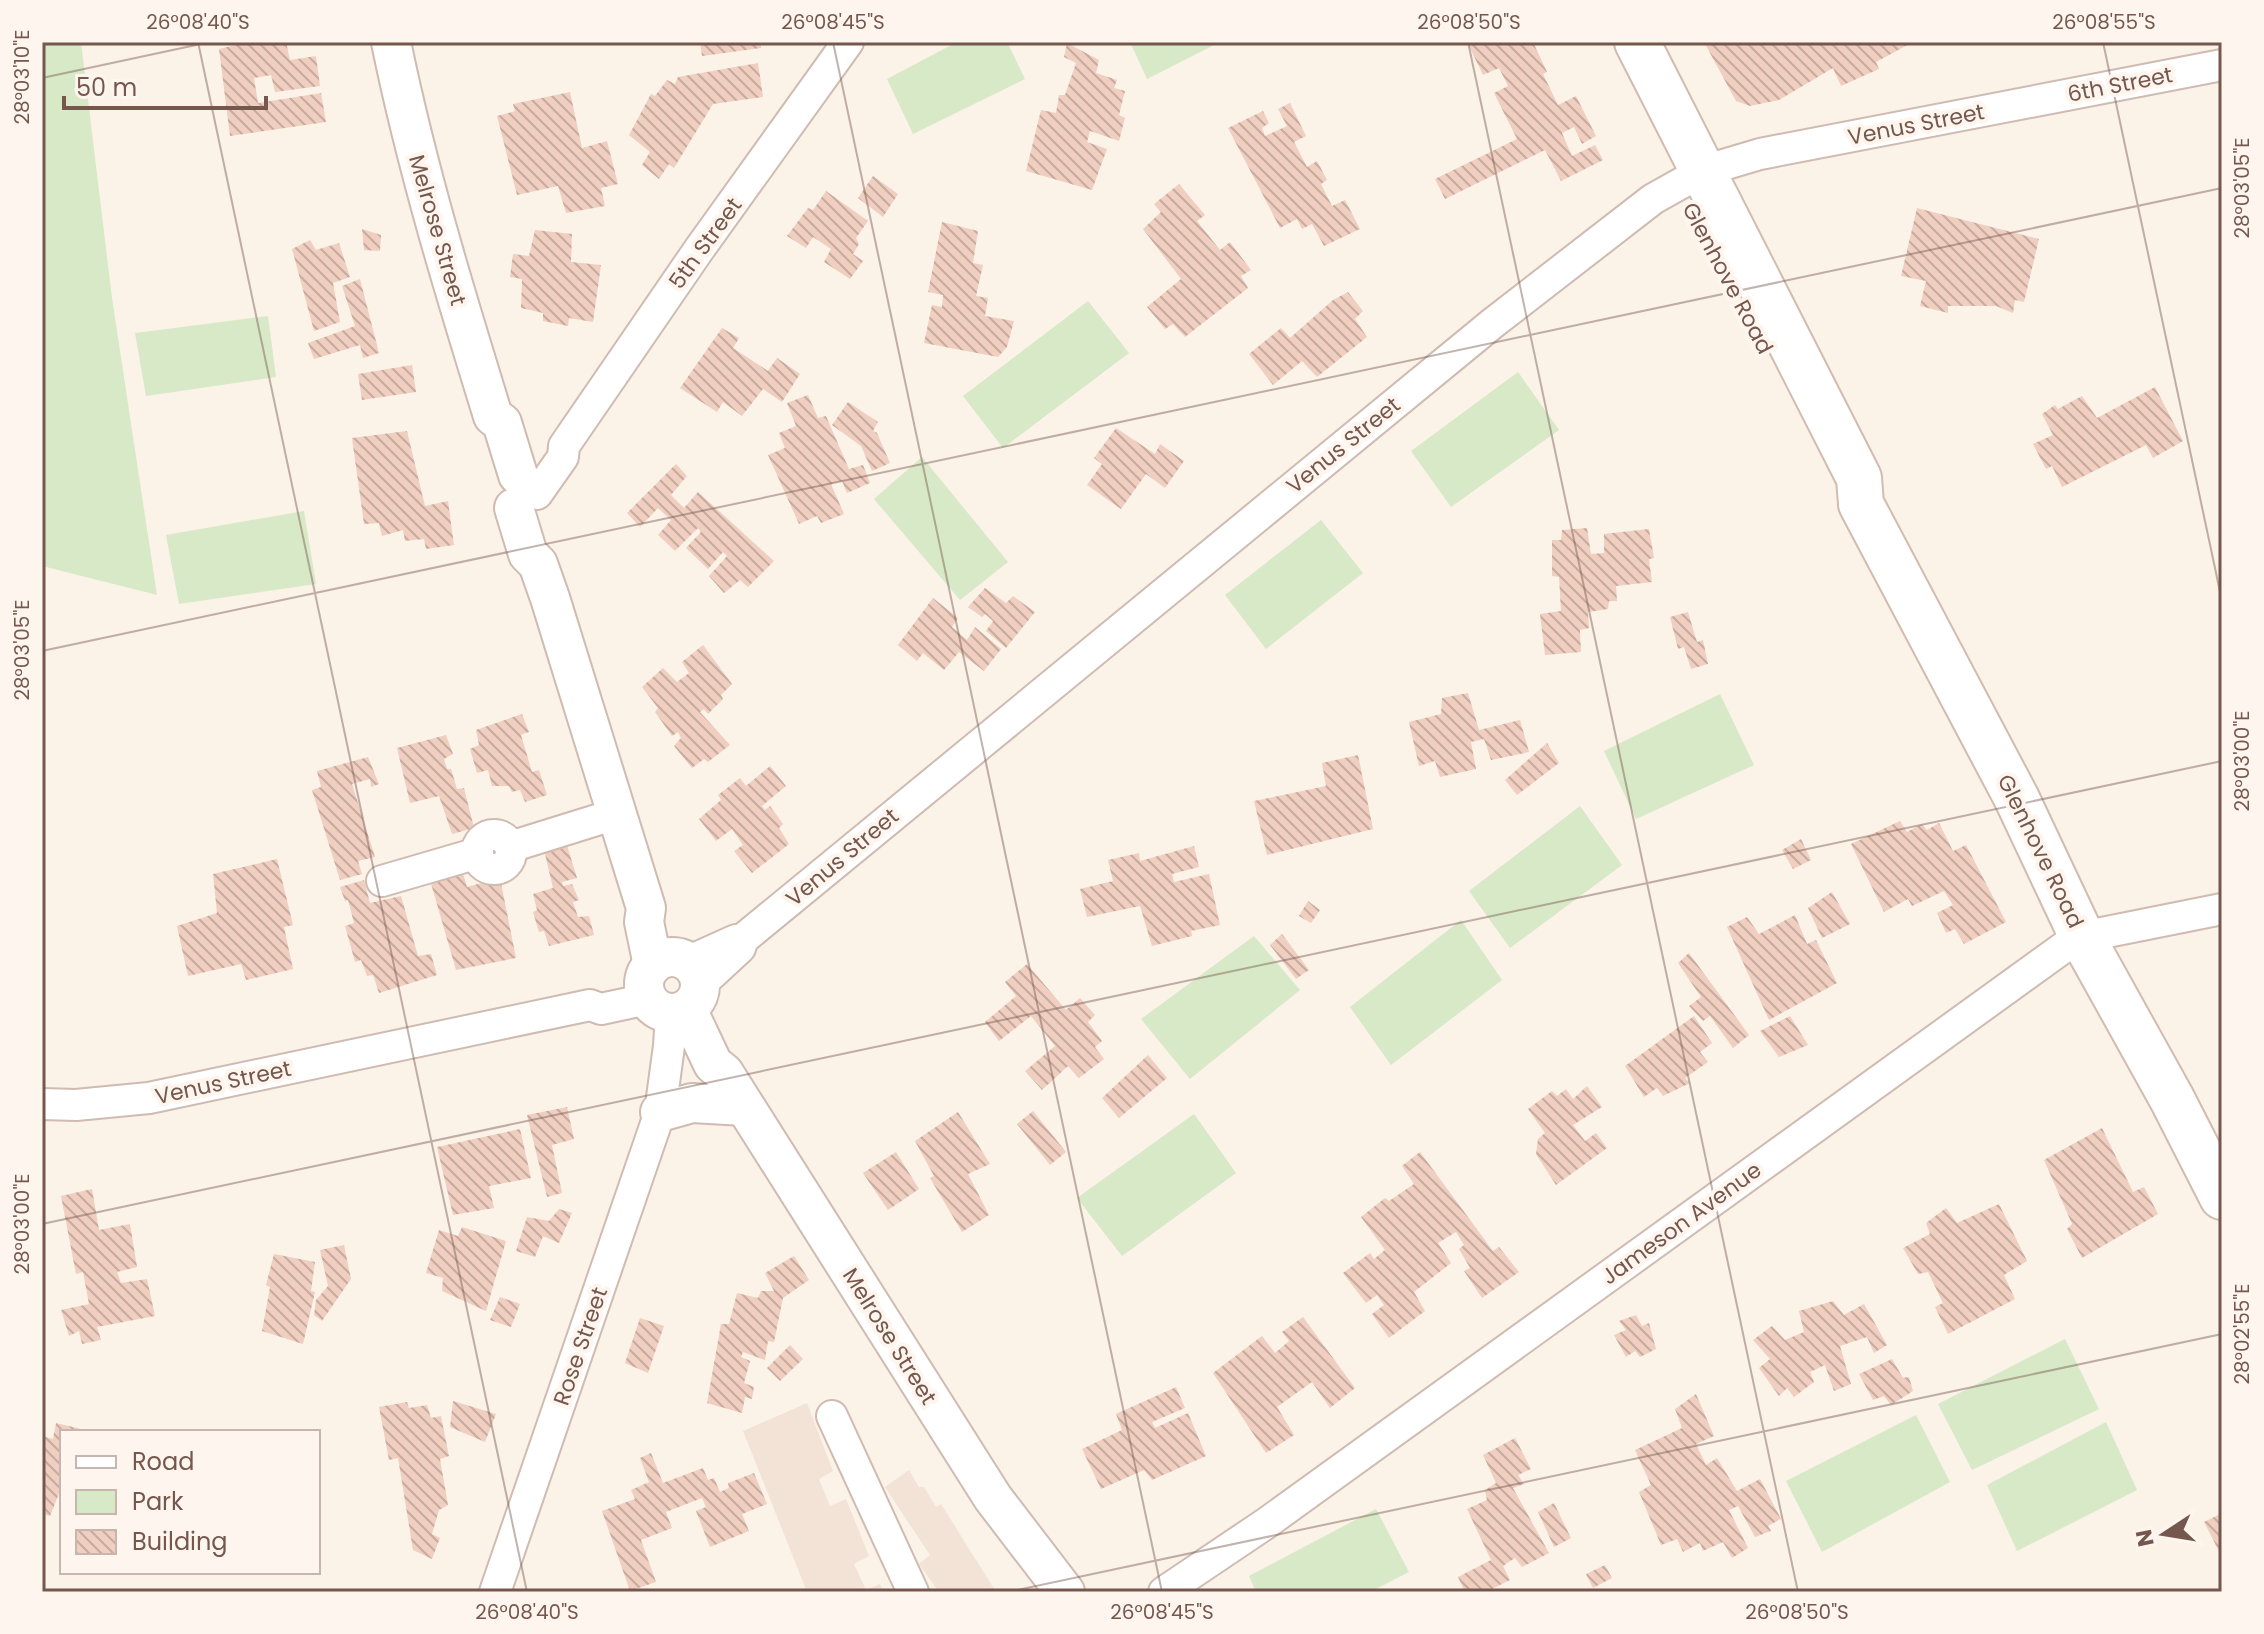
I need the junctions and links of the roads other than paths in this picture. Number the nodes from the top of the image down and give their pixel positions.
1 (391, 42) edge
2 (848, 42) edge
3 (1610, 42) edge
4 (1637, 42) edge
5 (2222, 65) edge
6 (2019, 104) joint
7 (1690, 178) junction
8 (521, 490) junction
9 (616, 814) junction
10 (382, 881) dead end
11 (2222, 909) edge
12 (2082, 937) junction
13 (674, 988) junction
14 (42, 1104) edge
15 (662, 1106) junction
16 (744, 1106) junction
17 (2222, 1197) edge
18 (832, 1416) dead end
19 (495, 1592) edge
20 (913, 1592) edge
21 (1065, 1592) edge
22 (1164, 1592) edge

1 - 8 street, Melrose Street
2 - 8 street, 5th Street
3 - 7 main road, Glenhove Road
4 - 7 main road, Glenhove Road
5 - 6 street, 6th Street
6 - 7 street, Venus Street
7 - 12 main road, Glenhove Road
7 - 13 street, Venus Street
8 - 9 street, Melrose Street
9 - 10 street
9 - 13 street, Melrose Street
11 - 12 street, Jameson Avenue
12 - 17 main road, Glenhove Road
12 - 22 street, Jameson Avenue
13 - 14 street, Venus Street
13 - 15 street, Rose Street
13 - 16 street, Melrose Street
15 - 16 street
15 - 19 street, Rose Street
16 - 21 street, Melrose Street
18 - 20 street

